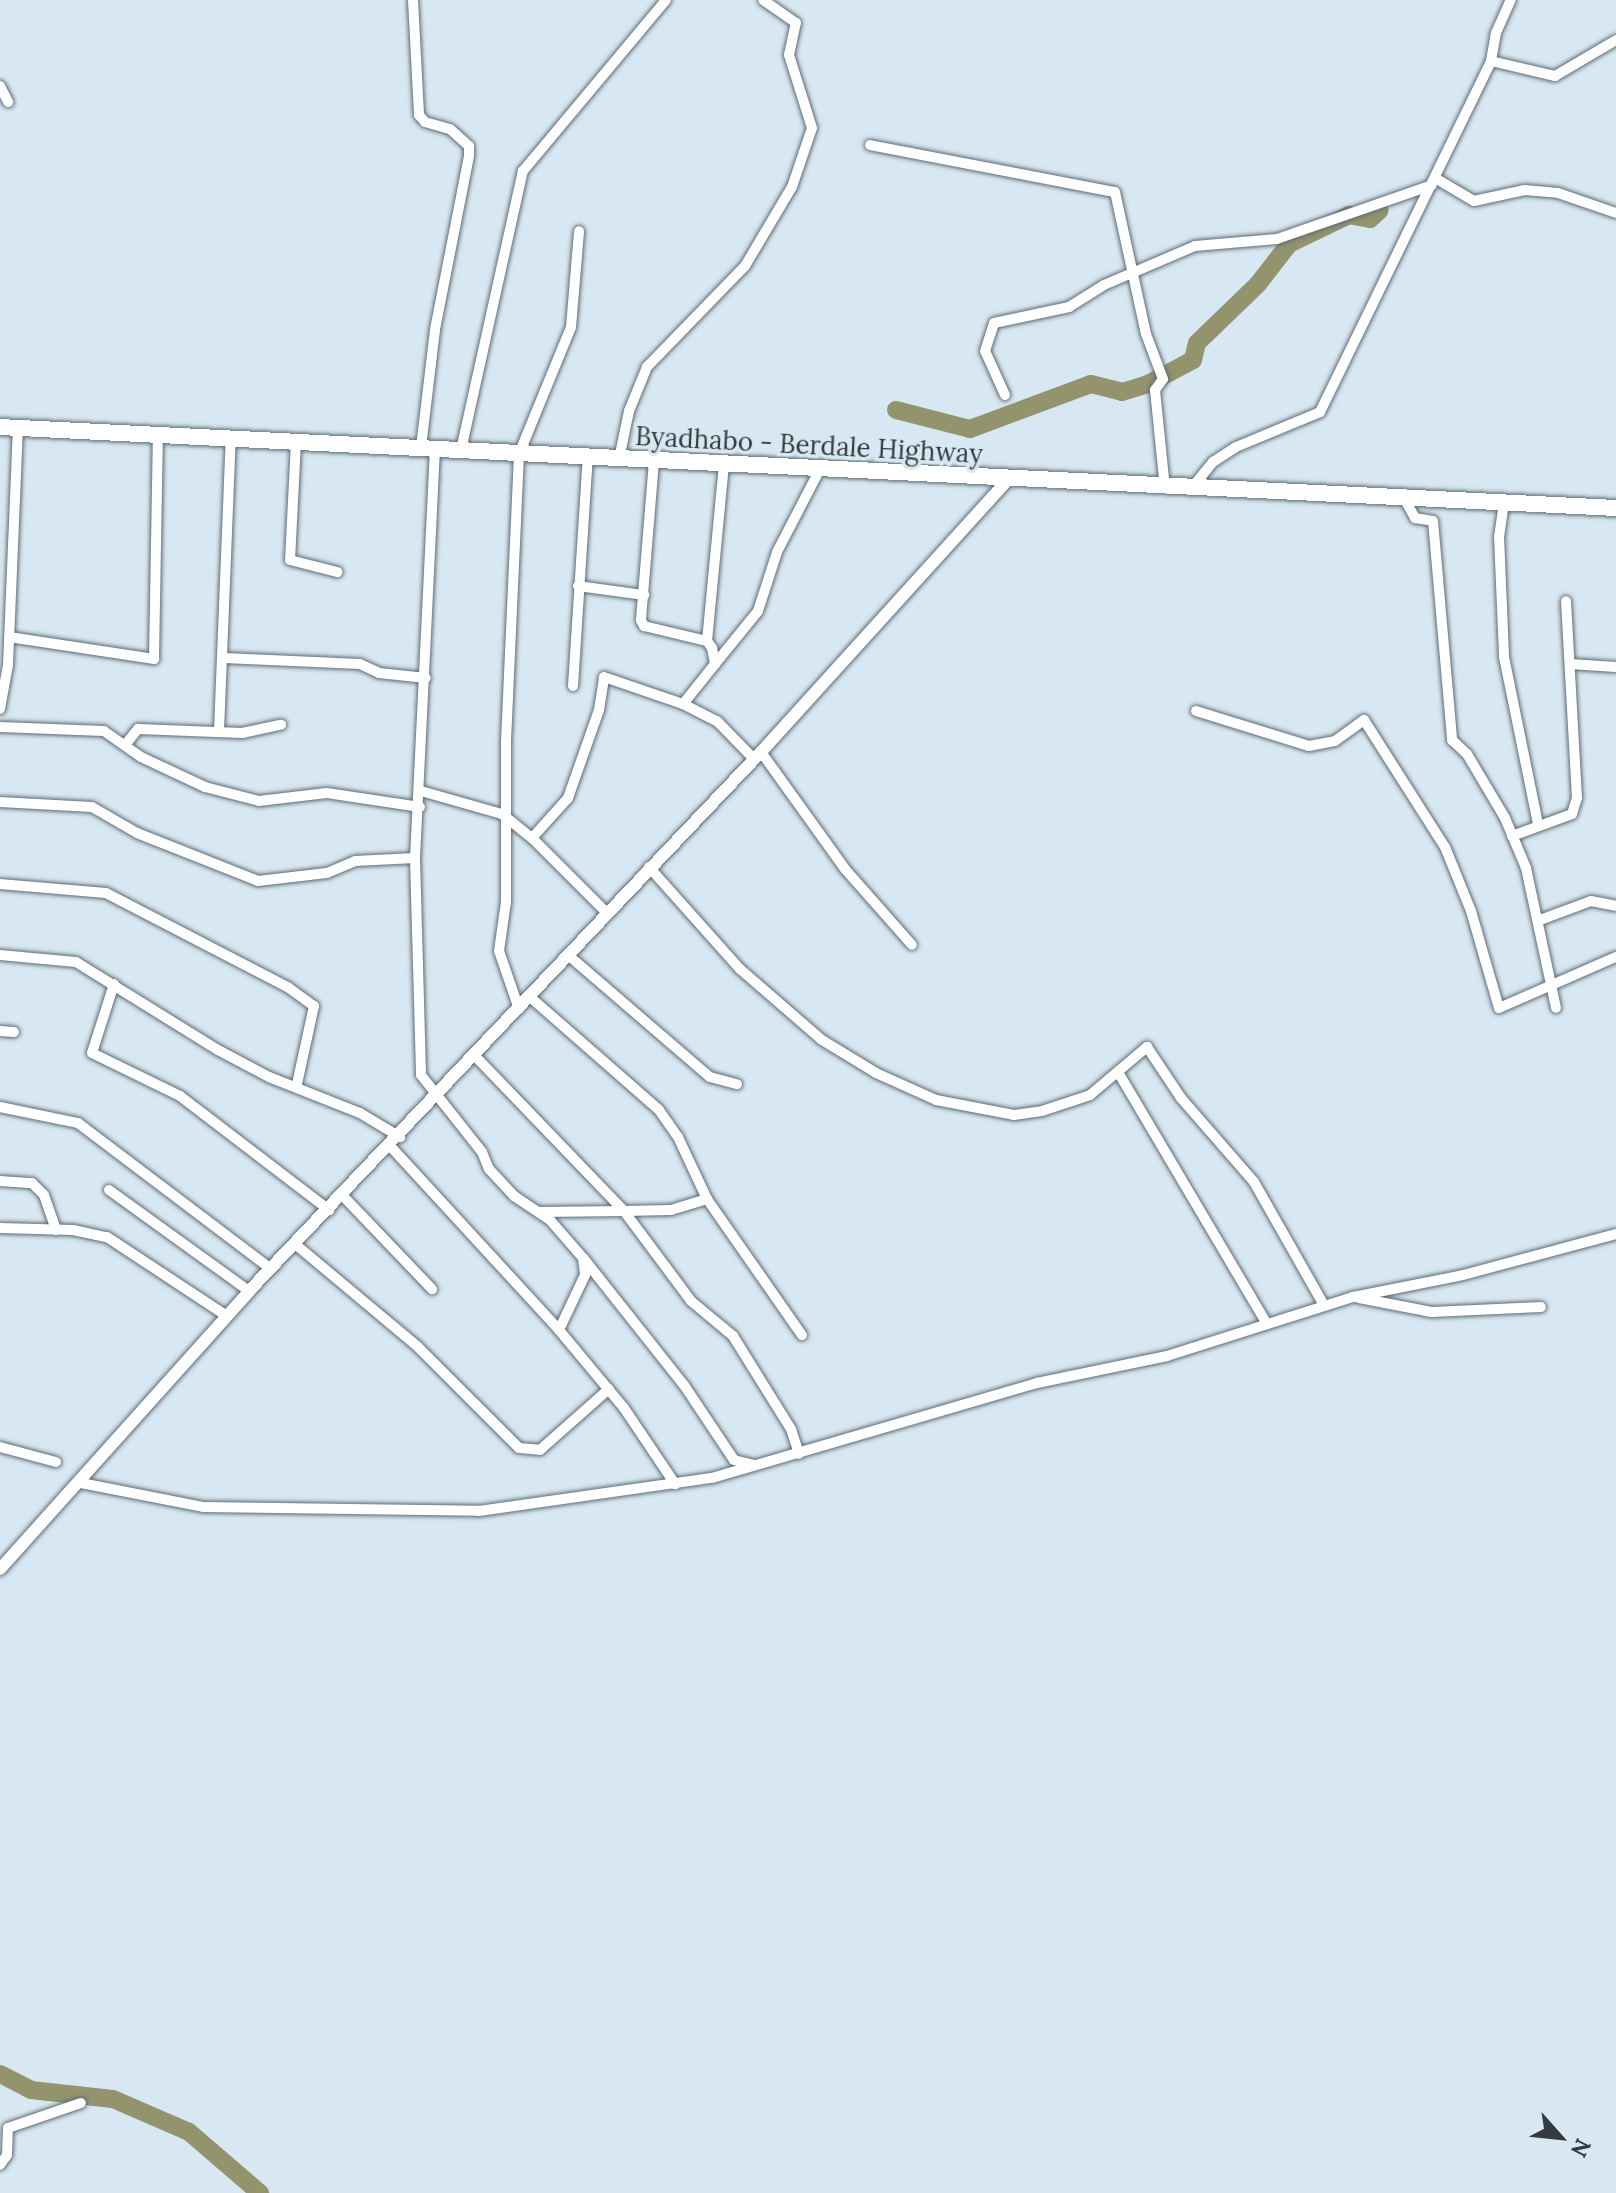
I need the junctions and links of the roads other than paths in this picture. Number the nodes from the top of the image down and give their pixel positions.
1 (413, 0) edge
2 (666, 0) edge
3 (763, 0) edge
4 (1511, 0) edge
5 (1616, 40) edge
6 (1491, 61) junction
7 (0, 86) edge
8 (8, 102) dead end
9 (870, 145) dead end
10 (1433, 182) junction
11 (1616, 213) edge
12 (579, 231) dead end
13 (1136, 274) junction
14 (1005, 395) dead end
15 (0, 427) edge
16 (18, 428) junction
17 (158, 435) junction
18 (231, 438) junction
19 (296, 442) junction
20 (428, 449) junction
21 (461, 450) junction
22 (519, 454) junction
23 (588, 457) junction
24 (619, 459) junction
25 (654, 461) junction
26 (724, 464) junction
27 (820, 469) junction
28 (1008, 480) junction
29 (1165, 488) junction
30 (1191, 489) junction
31 (1404, 498) junction
32 (1504, 502) junction
33 (1616, 508) edge
34 (337, 572) dead end
35 (578, 586) junction
36 (644, 595) junction
37 (1566, 601) dead end
38 (9, 637) junction
39 (707, 641) junction
40 (224, 658) junction
41 (715, 664) junction
42 (1570, 664) junction
43 (1616, 667) edge
44 (426, 678) junction
45 (573, 686) dead end
46 (683, 704) junction
47 (0, 709) edge
48 (1196, 711) dead end
49 (281, 725) dead end
50 (0, 727) edge
51 (219, 731) junction
52 (125, 745) junction
53 (757, 756) junction
54 (421, 791) junction
55 (0, 802) edge
56 (420, 807) junction
57 (509, 817) junction
58 (1538, 824) junction
59 (1512, 836) junction
60 (532, 838) junction
61 (415, 858) junction
62 (649, 867) junction
63 (0, 884) edge
64 (1616, 906) edge
65 (606, 912) junction
66 (1540, 920) junction
67 (912, 945) dead end
68 (0, 955) edge
69 (568, 955) junction
70 (1616, 957) edge
71 (114, 984) junction
72 (1553, 984) junction
73 (530, 997) junction
74 (1556, 1008) dead end
75 (519, 1009) junction
76 (0, 1031) edge
77 (14, 1032) dead end
78 (475, 1056) junction
79 (1118, 1072) junction
80 (297, 1084) junction
81 (737, 1084) dead end
82 (436, 1099) junction
83 (0, 1107) edge
84 (400, 1137) junction
85 (391, 1147) junction
86 (0, 1181) edge
87 (109, 1190) dead end
88 (343, 1196) junction
89 (707, 1199) junction
90 (329, 1210) junction
91 (624, 1211) junction
92 (539, 1212) junction
93 (0, 1228) edge
94 (56, 1230) junction
95 (1616, 1234) edge
96 (295, 1244) junction
97 (583, 1258) junction
98 (271, 1269) junction
99 (432, 1289) dead end
100 (249, 1291) junction
101 (1353, 1297) junction
102 (1324, 1305) junction
103 (1541, 1307) dead end
104 (227, 1316) junction
105 (1267, 1324) junction
106 (559, 1330) junction
107 (802, 1335) dead end
108 (609, 1389) junction
109 (0, 1447) edge
110 (799, 1454) junction
111 (56, 1462) dead end
112 (757, 1466) junction
113 (81, 1483) junction
114 (675, 1484) junction
115 (0, 1569) edge
116 (81, 2103) dead end
117 (0, 2165) edge

1 - 20 street
2 - 21 street
3 - 24 street
4 - 6 street
5 - 6 street
6 - 10 street
7 - 8 street
9 - 13 street
10 - 11 street
10 - 13 street
10 - 30 street
12 - 22 street
13 - 14 street
13 - 29 street
15 - 16 main road, Byadhabo - Berdale Highway
16 - 17 main road, Byadhabo - Berdale Highway
16 - 38 street
17 - 18 main road, Byadhabo - Berdale Highway
17 - 38 street
18 - 19 main road, Byadhabo - Berdale Highway
18 - 40 street
19 - 20 main road, Byadhabo - Berdale Highway
19 - 34 street
20 - 21 main road, Byadhabo - Berdale Highway
20 - 44 street
21 - 22 main road, Byadhabo - Berdale Highway
22 - 23 main road, Byadhabo - Berdale Highway
22 - 57 street
23 - 24 main road, Byadhabo - Berdale Highway
23 - 35 street
24 - 25 main road, Byadhabo - Berdale Highway
25 - 26 main road, Byadhabo - Berdale Highway
25 - 36 street
26 - 27 main road, Byadhabo - Berdale Highway
26 - 39 street
27 - 28 main road, Byadhabo - Berdale Highway
27 - 41 street
28 - 29 main road, Byadhabo - Berdale Highway
28 - 53 street
29 - 30 main road, Byadhabo - Berdale Highway
30 - 31 main road, Byadhabo - Berdale Highway
31 - 32 main road, Byadhabo - Berdale Highway
31 - 59 street
32 - 33 main road, Byadhabo - Berdale Highway
32 - 58 street
35 - 36 street
35 - 45 street
36 - 39 street
37 - 42 street
38 - 47 street
39 - 41 street
40 - 44 street
40 - 51 street
41 - 46 street
42 - 43 street
42 - 58 street
44 - 54 street
46 - 53 street
46 - 60 street
48 - 72 street
49 - 51 street
50 - 52 street
51 - 52 street
52 - 56 street
53 - 62 street
53 - 67 street
54 - 56 street
54 - 57 street
55 - 61 street
56 - 61 street
57 - 60 street
57 - 75 street
58 - 59 street
59 - 66 street
60 - 65 street
61 - 82 street
62 - 65 street
62 - 79 street
63 - 80 street
64 - 66 street
65 - 69 street
66 - 72 street
68 - 71 street
69 - 73 street
69 - 81 street
70 - 72 street
71 - 80 street
71 - 90 street
72 - 74 street
73 - 75 street
73 - 89 street
75 - 78 street
76 - 77 street
78 - 82 street
78 - 91 street
79 - 102 street
79 - 105 street
80 - 84 street
82 - 84 street
82 - 92 street
83 - 98 street
84 - 85 street
85 - 88 street
85 - 106 street
86 - 94 street
87 - 100 street
88 - 90 street
88 - 99 street
89 - 91 street
89 - 107 street
90 - 96 street
91 - 92 street
91 - 110 street
92 - 97 street
93 - 94 street
94 - 104 street
95 - 101 street
96 - 98 street
96 - 108 street
97 - 106 street
97 - 112 street
98 - 100 street
100 - 104 street
101 - 102 street
101 - 103 street
102 - 105 street
104 - 113 street
105 - 110 street
106 - 108 street
108 - 114 street
109 - 111 street
110 - 112 street
112 - 114 street
113 - 114 street
113 - 115 street
116 - 117 street

